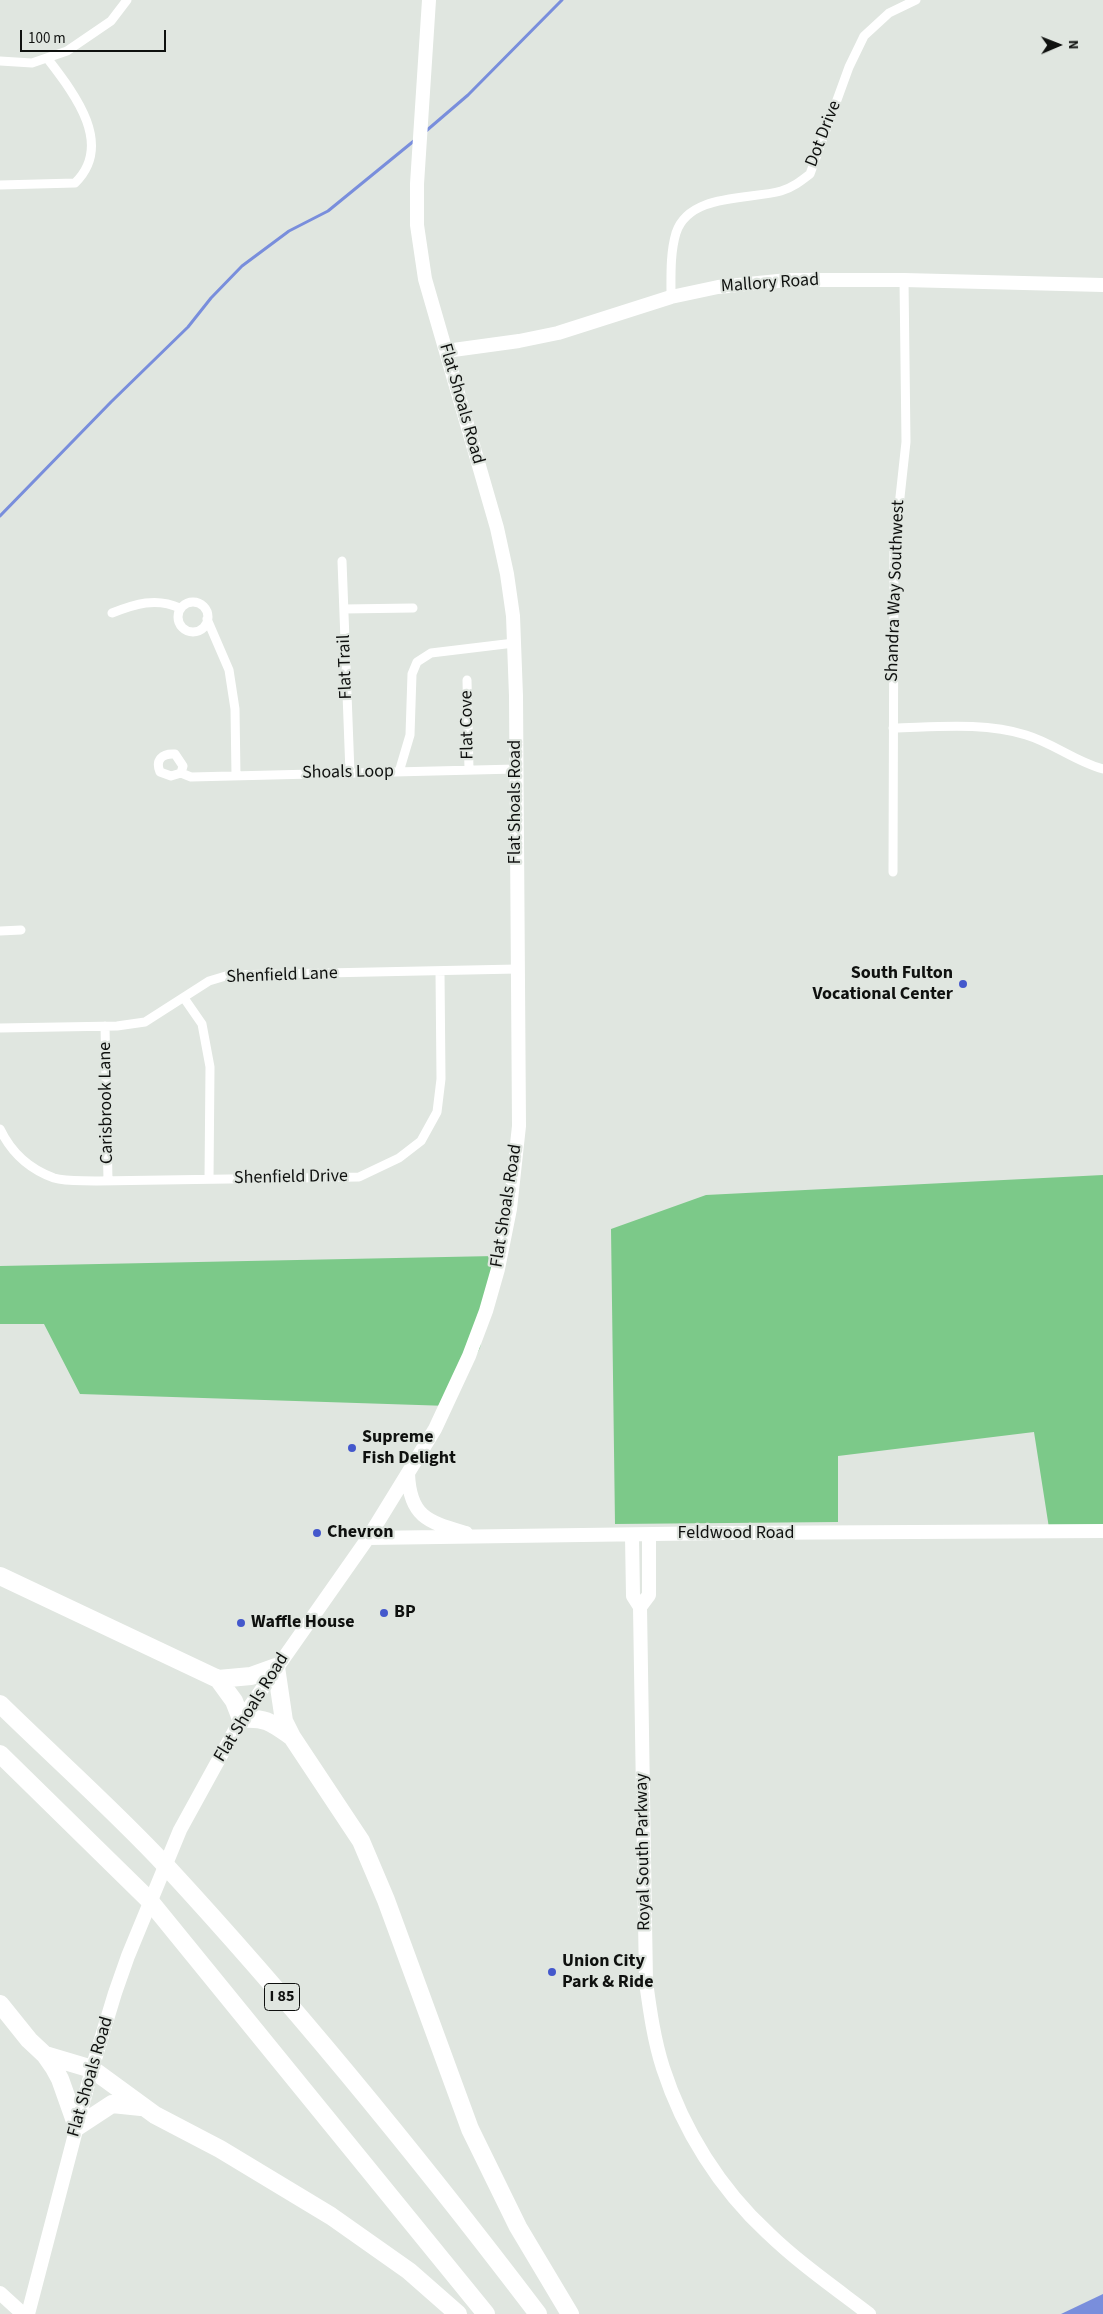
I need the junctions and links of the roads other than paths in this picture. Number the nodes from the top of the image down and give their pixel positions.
1 (127, 0) edge
2 (430, 0) edge
3 (916, 0) edge
4 (47, 58) junction
5 (0, 61) edge
6 (0, 184) edge
7 (904, 280) junction
8 (1103, 285) edge
9 (671, 297) junction
10 (446, 351) junction
11 (342, 561) dead end
12 (180, 608) junction
13 (413, 608) dead end
14 (344, 609) junction
15 (112, 613) dead end
16 (207, 620) junction
17 (514, 643) junction
18 (467, 680) dead end
19 (893, 728) junction
20 (516, 769) junction
21 (1103, 769) edge
22 (469, 770) junction
23 (399, 772) junction
24 (181, 773) dead end
25 (350, 773) junction
26 (236, 776) junction
27 (893, 872) dead end
28 (21, 930) dead end
29 (0, 931) edge
30 (517, 969) junction
31 (440, 972) junction
32 (184, 998) junction
33 (105, 1026) junction
34 (0, 1028) edge
35 (0, 1129) edge
36 (209, 1179) junction
37 (108, 1180) junction
38 (408, 1474) junction
39 (1103, 1531) edge
40 (649, 1535) junction
41 (632, 1536) junction
42 (479, 1537) junction
43 (368, 1538) junction
44 (0, 1576) edge
45 (640, 1607) junction
46 (276, 1667) junction
47 (218, 1679) junction
48 (0, 1704) edge
49 (241, 1719) junction
50 (292, 1737) junction
51 (0, 1754) edge
52 (0, 2004) edge
53 (46, 2055) junction
54 (92, 2069) junction
55 (144, 2107) junction
56 (77, 2127) junction
57 (0, 2293) edge
58 (23, 2314) edge
59 (28, 2314) edge
60 (458, 2314) edge
61 (486, 2314) edge
62 (538, 2314) edge
63 (570, 2314) edge
64 (869, 2314) edge

1 - 4 street
2 - 10 street, Flat Shoals Road
3 - 9 street, Dot Drive
4 - 5 street
4 - 6 street
7 - 8 street, Mallory Road
7 - 9 street, Mallory Road
7 - 19 street, Shandra Way Southwest
9 - 10 street, Mallory Road
10 - 17 street, Flat Shoals Road
11 - 14 street, Flat Trail
12 - 15 street
12 - 16 street
12 - 16 street
13 - 14 street
14 - 25 street, Flat Trail
16 - 26 street
17 - 20 street, Flat Shoals Road
17 - 23 street
18 - 22 street, Flat Cove
19 - 21 street
19 - 27 street, Shandra Way Southwest
20 - 22 street, Shoals Loop
20 - 30 street, Flat Shoals Road
22 - 23 street, Shoals Loop
23 - 25 street, Shoals Loop
24 - 26 street, Shoals Loop
25 - 26 street, Shoals Loop
28 - 29 street
30 - 31 street, Shenfield Lane
30 - 38 street, Flat Shoals Road
31 - 32 street, Shenfield Lane
31 - 36 street, Shenfield Drive
32 - 33 street, Shenfield Lane
32 - 36 street
33 - 34 street, Shenfield Lane
33 - 37 street, Carisbrook Lane
35 - 37 street, Shenfield Drive
36 - 37 street, Shenfield Drive
38 - 42 street
38 - 43 street, Flat Shoals Road
39 - 40 street, Feldwood Road
40 - 41 street, Feldwood Road
40 - 45 street, Royal South Parkway
41 - 42 street, Feldwood Road
41 - 45 street, Royal South Parkway
42 - 43 street, Feldwood Road
43 - 46 street, Flat Shoals Road
44 - 47 highway
45 - 64 street, Royal South Parkway
46 - 47 highway
46 - 49 street, Flat Shoals Road
46 - 50 highway
47 - 49 highway
48 - 62 highway, I 85
49 - 50 highway
49 - 54 street, Flat Shoals Road
50 - 63 highway
51 - 61 highway, I 85
52 - 53 highway
53 - 54 highway
53 - 56 highway
54 - 55 highway
54 - 56 street, Flat Shoals Road
55 - 56 highway
55 - 60 highway
56 - 59 street, Flat Shoals Road
57 - 58 street

